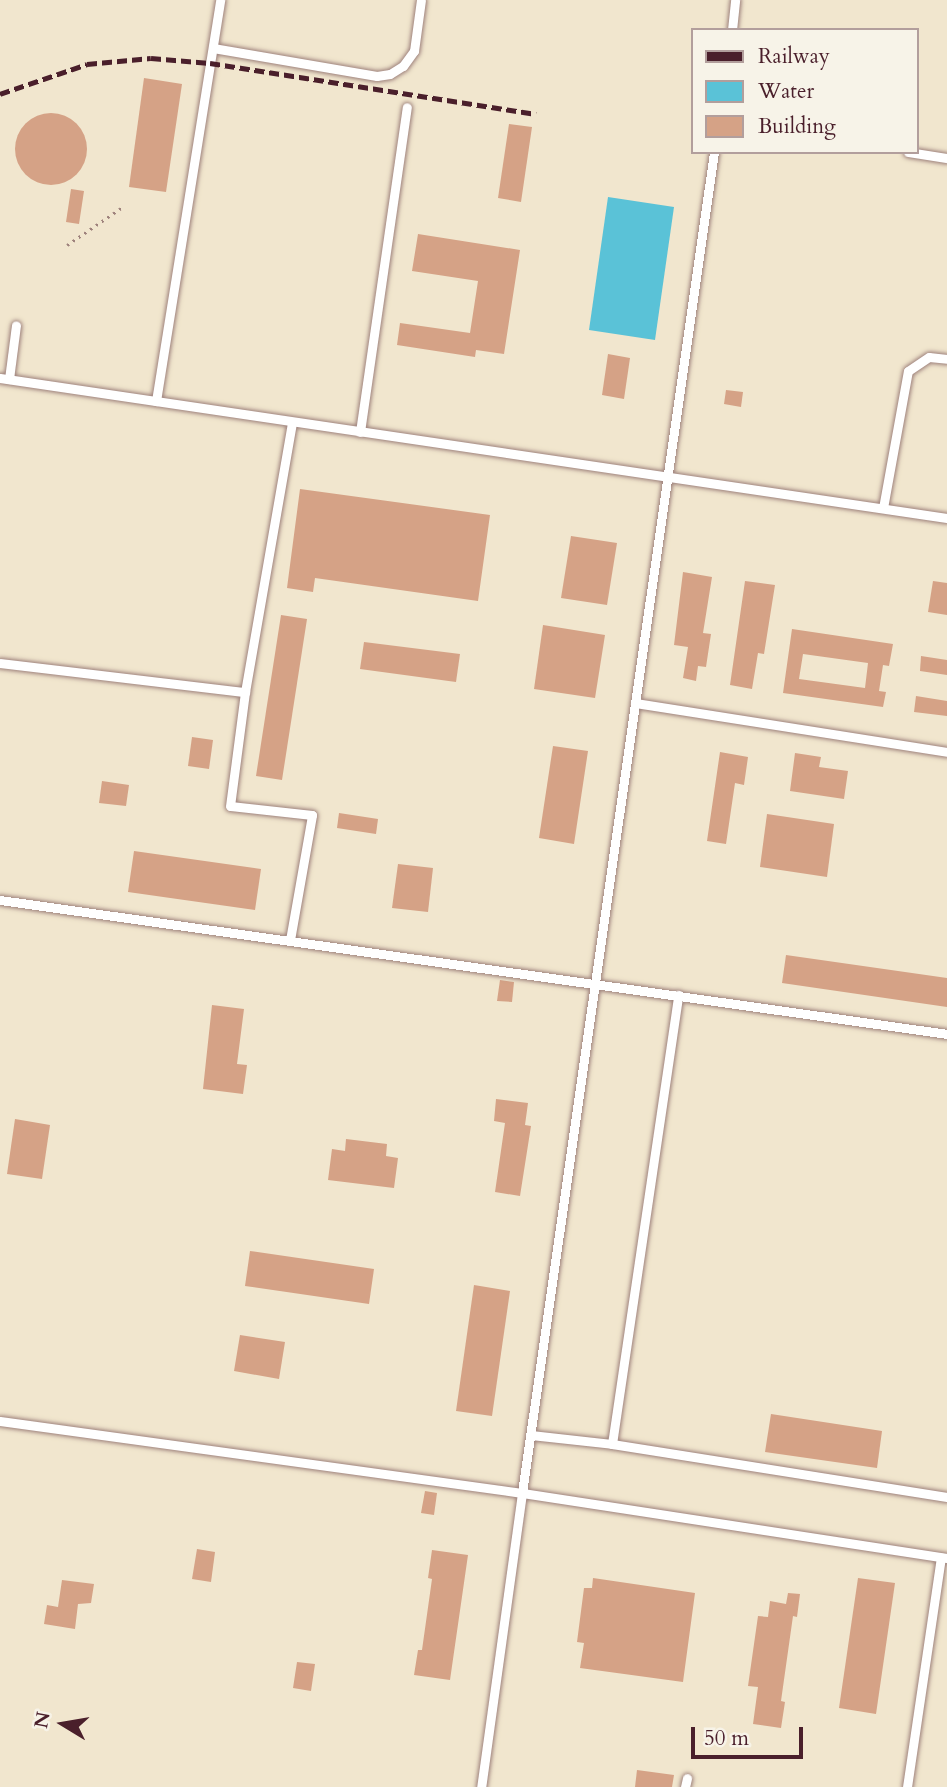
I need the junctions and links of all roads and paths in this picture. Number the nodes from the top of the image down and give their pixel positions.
1 (220, 0) edge
2 (421, 0) edge
3 (735, 0) edge
4 (732, 28) edge
5 (213, 48) junction
6 (407, 107) dead end
7 (714, 154) edge
8 (919, 154) edge
9 (947, 158) edge
10 (124, 206) dead end
11 (67, 245) dead end
12 (16, 326) dead end
13 (947, 359) edge
14 (5, 379) edge
15 (156, 401) junction
16 (292, 422) junction
17 (360, 432) junction
18 (667, 478) junction
19 (883, 508) junction
20 (947, 518) edge
21 (0, 663) edge
22 (245, 692) junction
23 (635, 703) junction
24 (947, 752) edge
25 (0, 900) edge
26 (290, 940) junction
27 (596, 983) junction
28 (678, 995) junction
29 (947, 1034) edge
30 (0, 1421) edge
31 (531, 1435) junction
32 (612, 1444) junction
33 (522, 1493) junction
34 (947, 1497) edge
35 (944, 1558) edge
36 (481, 1787) edge
37 (907, 1787) edge

1 - 5 lane
2 - 5 lane
3 - 4 lane
5 - 15 lane
6 - 17 lane
7 - 18 lane
8 - 9 lane
10 - 11 path
12 - 14 lane
13 - 19 lane
14 - 15 lane
15 - 16 lane
16 - 17 lane
16 - 22 lane
17 - 18 lane
18 - 19 lane
18 - 23 lane
19 - 20 lane
21 - 22 lane
22 - 26 lane
23 - 24 lane
23 - 27 lane
25 - 26 lane
26 - 27 lane
27 - 28 lane
27 - 31 lane
28 - 29 lane
28 - 32 lane
30 - 33 lane
31 - 32 lane
31 - 33 lane
32 - 34 lane
33 - 35 lane
33 - 36 lane
35 - 37 lane

